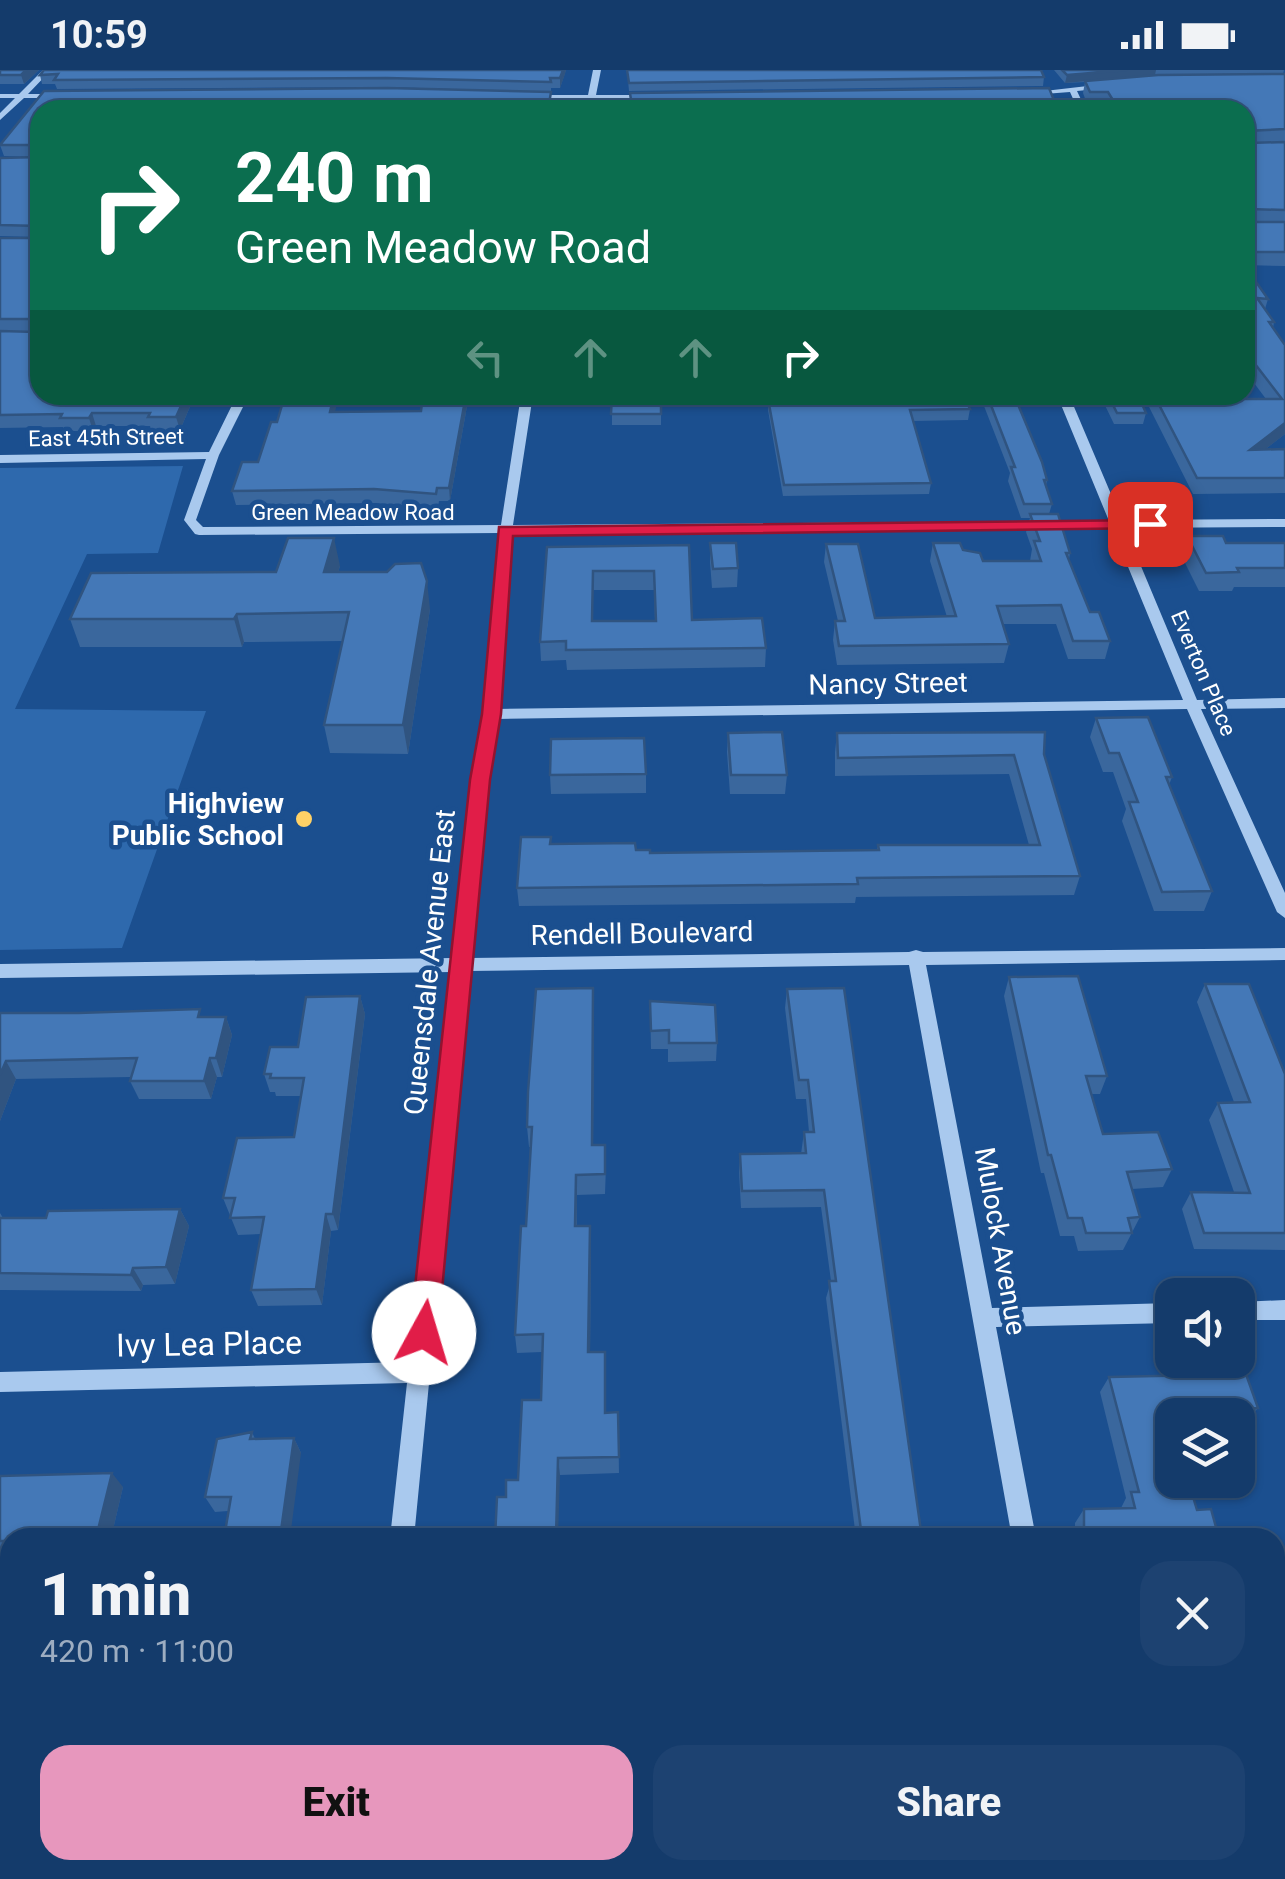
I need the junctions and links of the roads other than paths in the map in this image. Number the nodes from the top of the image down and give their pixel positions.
1 (47, 70) edge
2 (596, 70) edge
3 (1116, 85) edge
4 (1072, 90) junction
5 (1024, 94) edge
6 (0, 96) edge
7 (22, 96) junction
8 (79, 96) edge
9 (592, 97) junction
10 (653, 97) edge
11 (511, 98) edge
12 (591, 100) edge
13 (1077, 100) edge
14 (0, 118) edge
15 (239, 405) edge
16 (525, 405) edge
17 (1067, 405) edge
18 (213, 455) junction
19 (0, 459) edge
20 (1285, 523) edge
21 (1117, 525) junction
22 (505, 531) junction
23 (1285, 703) edge
24 (1192, 704) junction
25 (492, 714) junction
26 (1285, 912) edge
27 (1285, 954) edge
28 (916, 956) junction
29 (462, 964) junction
30 (0, 971) edge
31 (1285, 1310) edge
32 (1255, 1311) edge
33 (1155, 1313) edge
34 (981, 1318) junction
35 (420, 1372) junction
36 (0, 1382) edge
37 (403, 1528) edge
38 (1022, 1528) edge

1 - 7 street
2 - 9 street
3 - 4 street
4 - 5 street
4 - 13 street
6 - 7 street
7 - 8 street
7 - 14 street
9 - 10 street
9 - 11 street
9 - 12 street
15 - 18 street
16 - 22 street, Queensdale Avenue East
17 - 21 street, Everton Place
18 - 19 street, East 45th Street
18 - 22 street, Green Meadow Road
20 - 21 street, Green Meadow Road
21 - 22 street, Green Meadow Road
21 - 24 street, Everton Place
22 - 25 street, Queensdale Avenue East
23 - 24 street, Nancy Street
24 - 25 street, Nancy Street
24 - 26 street, Everton Place
25 - 29 street, Queensdale Avenue East
27 - 28 street, Rendell Boulevard
28 - 29 street, Rendell Boulevard
28 - 34 street, Mulock Avenue
29 - 30 street, Rendell Boulevard
29 - 35 street, Queensdale Avenue East
31 - 32 street
33 - 34 street
34 - 38 street, Mulock Avenue
35 - 36 street, Ivy Lea Place
35 - 37 street, Queensdale Avenue East

